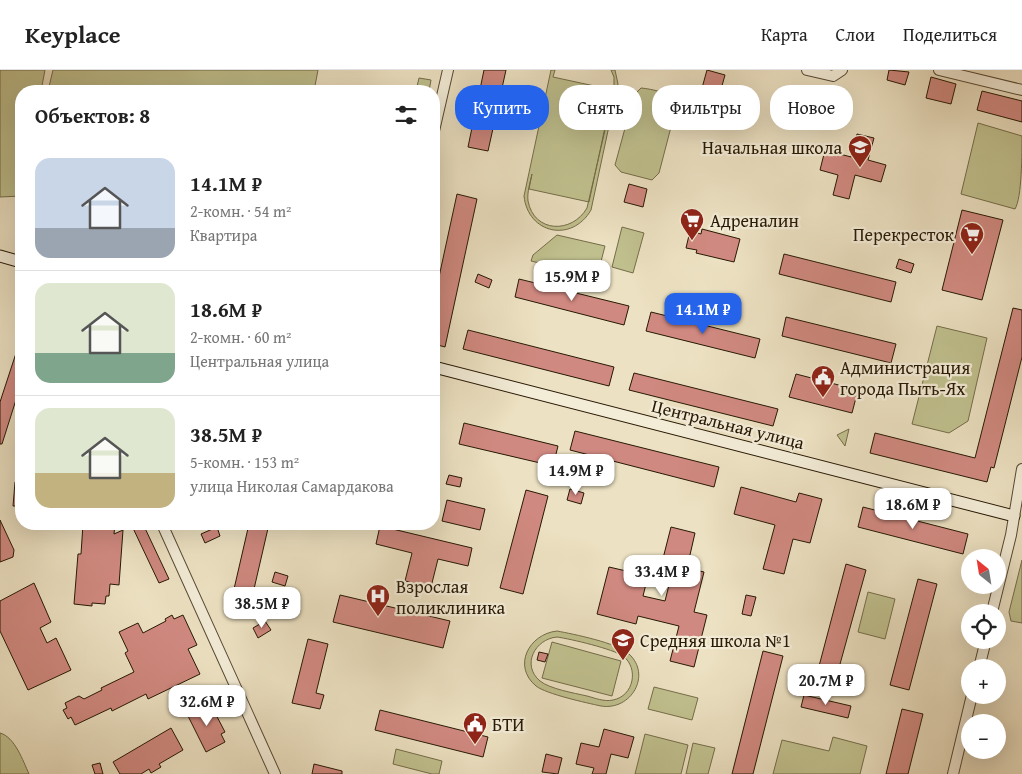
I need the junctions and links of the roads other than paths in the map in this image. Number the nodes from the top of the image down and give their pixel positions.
1 (448, 70) edge
2 (807, 70) edge
3 (842, 70) edge
4 (939, 70) edge
5 (1022, 90) edge
6 (440, 105) edge
7 (0, 256) edge
8 (15, 260) edge
9 (440, 369) edge
10 (1022, 468) edge
11 (1014, 516) junction
12 (165, 530) edge
13 (994, 604) edge
14 (970, 704) edge
15 (275, 774) edge
16 (953, 774) edge

1 - 6 street
2 - 3 street
4 - 5 street
7 - 8 main road
9 - 11 main road, Центральная улица
10 - 11 street
11 - 13 street
12 - 15 street
14 - 16 street

